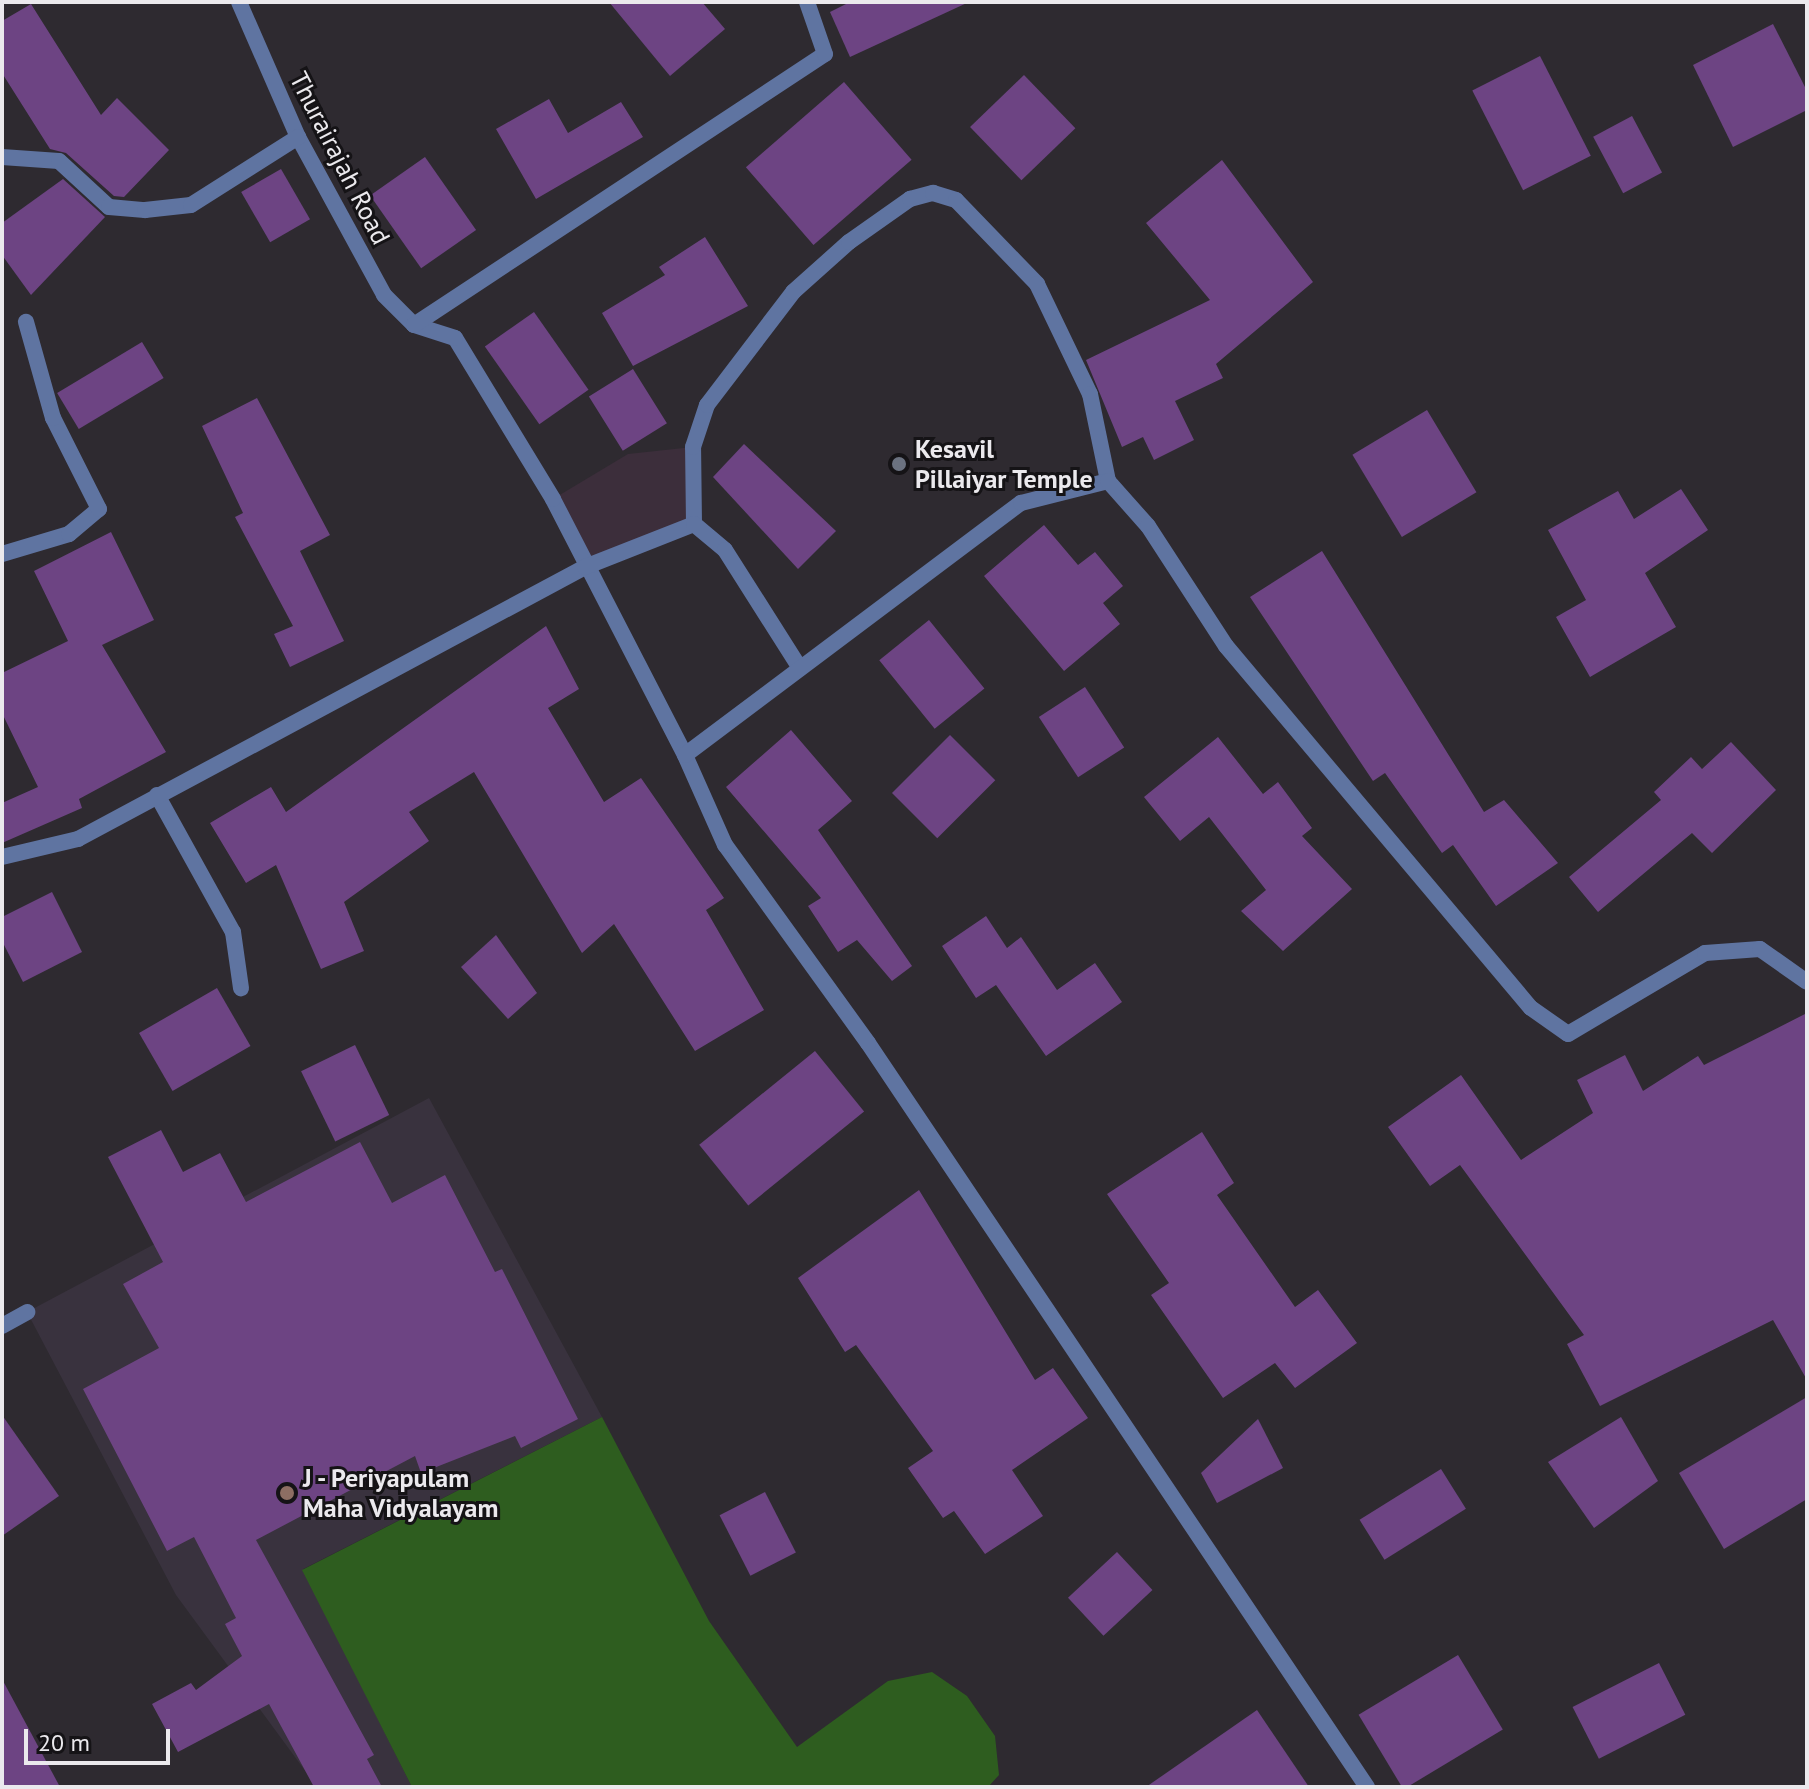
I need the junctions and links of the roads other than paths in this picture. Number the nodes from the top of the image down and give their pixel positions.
1 (239, 2) edge
2 (807, 2) edge
3 (298, 137) junction
4 (2, 157) edge
5 (26, 322) dead end
6 (414, 325) junction
7 (1108, 481) junction
8 (694, 524) junction
9 (2, 554) edge
10 (585, 567) junction
11 (800, 668) junction
12 (685, 755) junction
13 (157, 795) junction
14 (2, 857) edge
15 (1807, 982) edge
16 (241, 988) dead end
17 (27, 1312) dead end
18 (2, 1326) edge
19 (1367, 1787) edge

1 - 3 street, Thurairajah Road
2 - 6 street
3 - 4 street
3 - 6 street, Thurairajah Road
5 - 9 street
6 - 10 street
7 - 8 street
7 - 11 street
7 - 15 street
8 - 10 street
8 - 11 street
10 - 12 street
10 - 13 street
11 - 12 street
12 - 19 street
13 - 14 street
13 - 16 street
17 - 18 street

